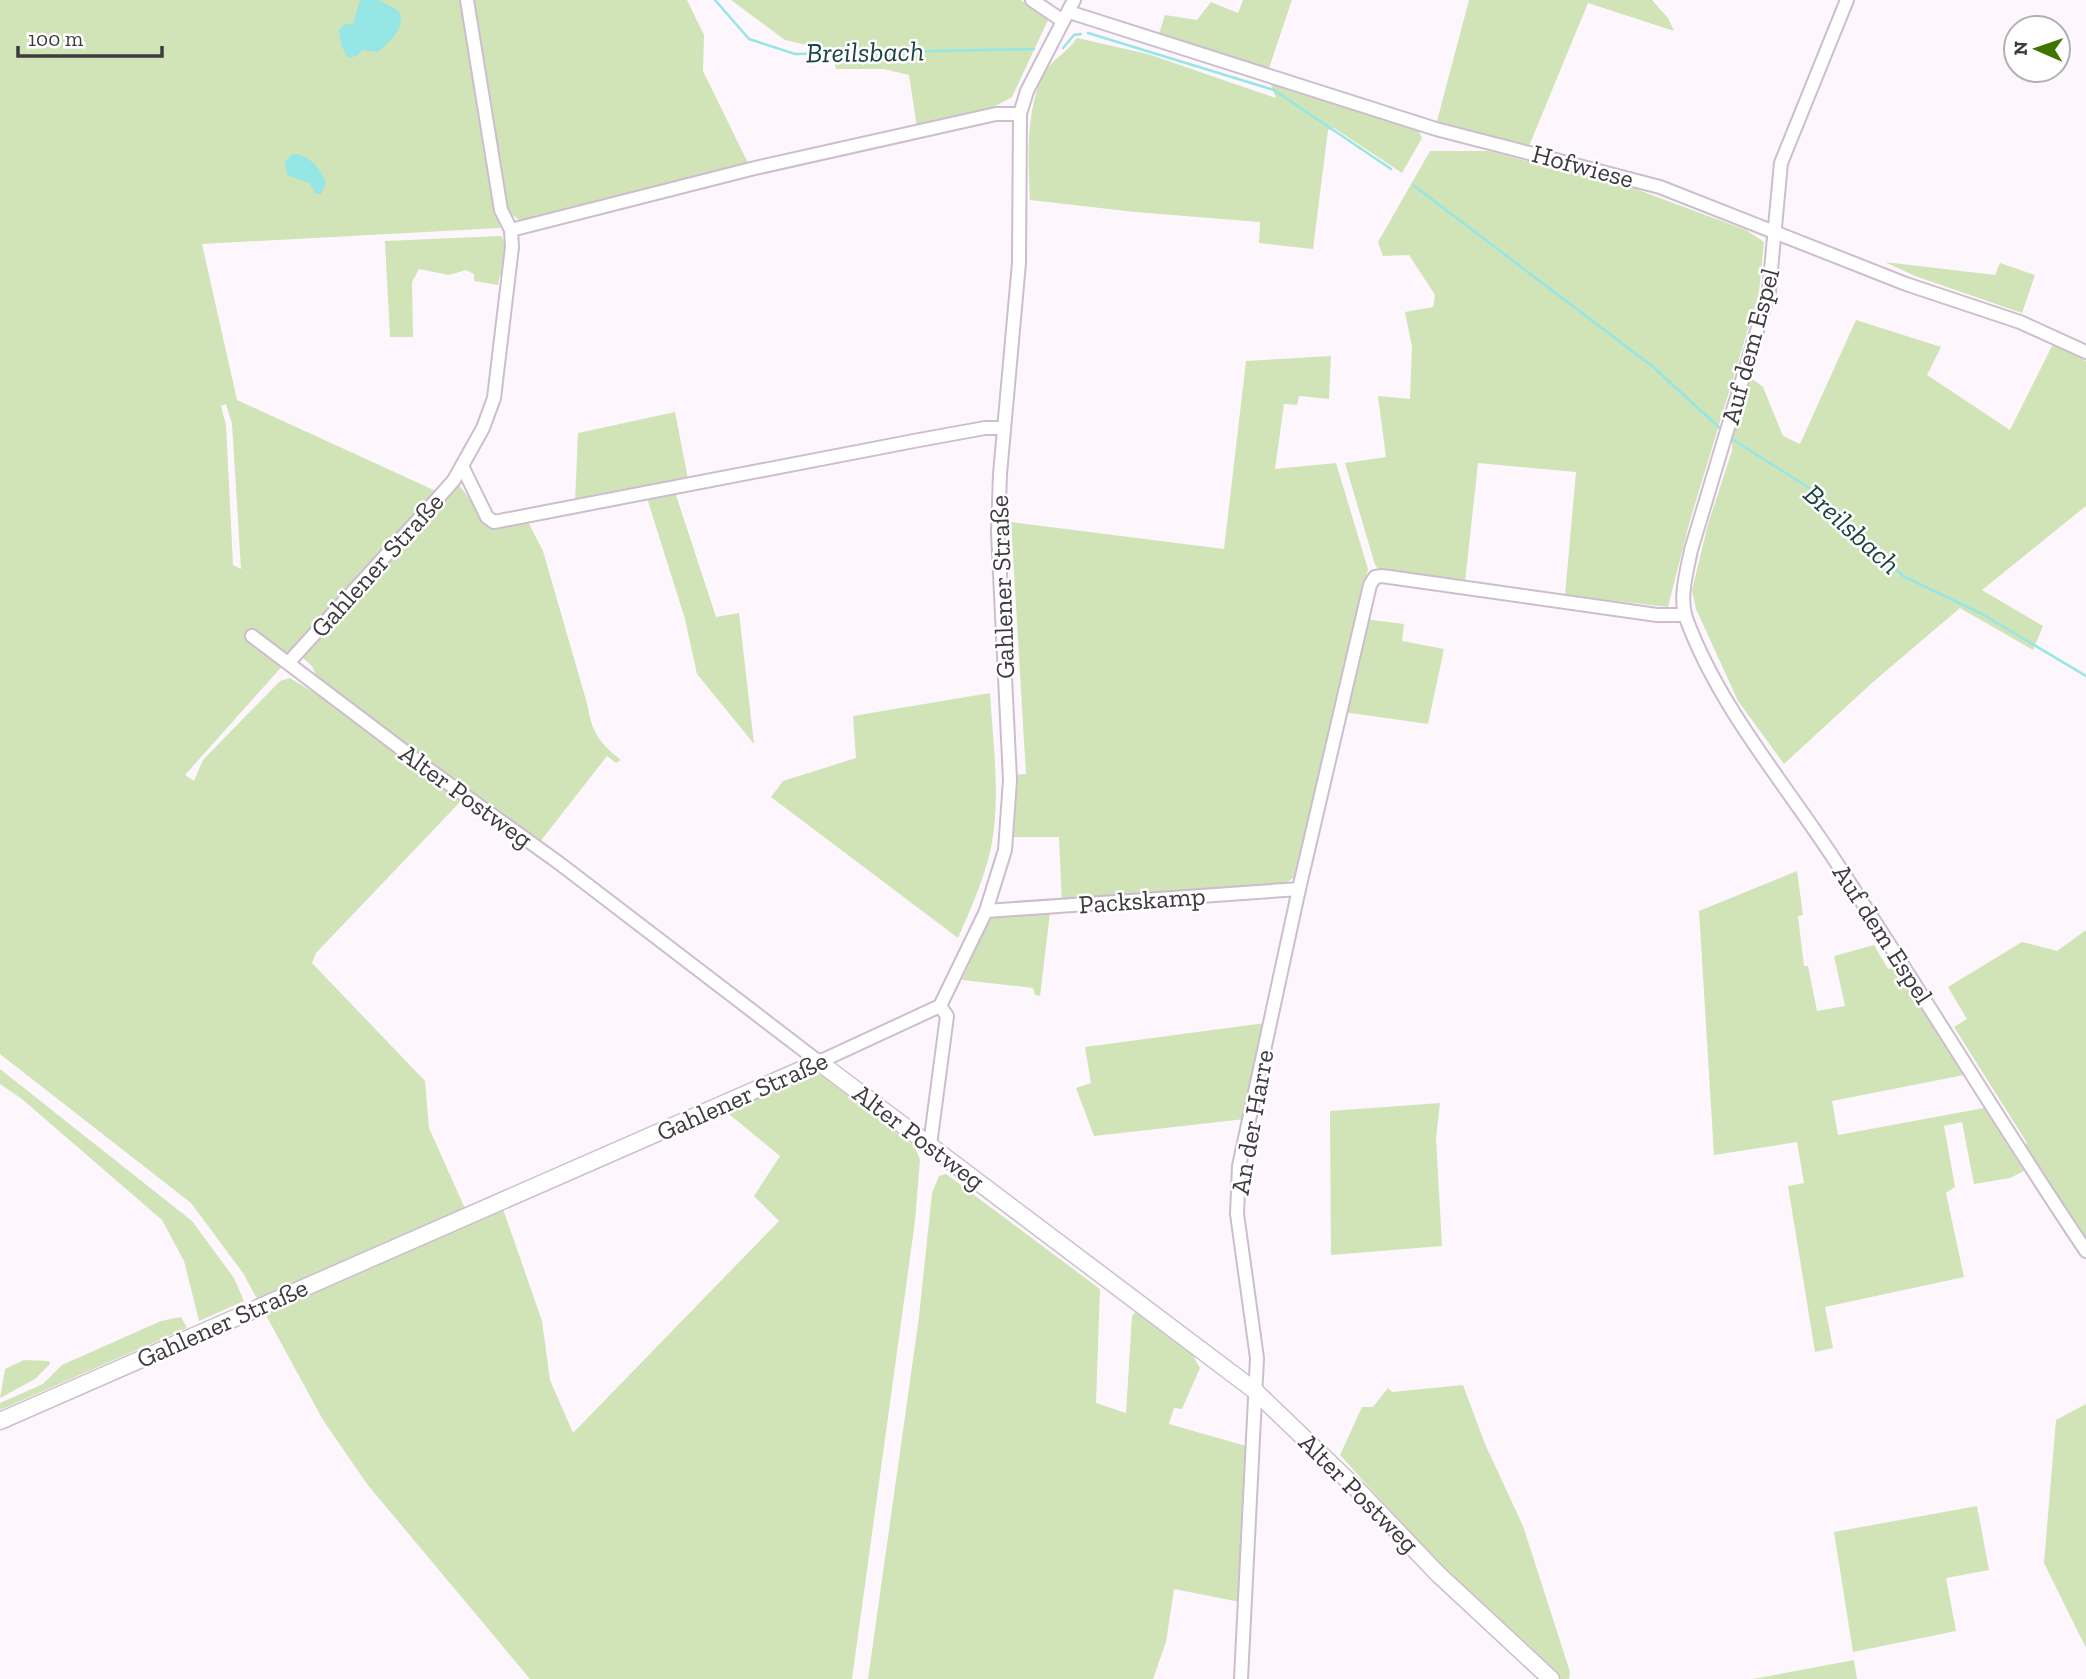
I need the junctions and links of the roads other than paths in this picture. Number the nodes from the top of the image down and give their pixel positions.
1 (467, 0) edge
2 (1032, 0) edge
3 (1847, 0) edge
4 (1069, 11) edge
5 (1020, 114) junction
6 (511, 230) junction
7 (1776, 233) junction
8 (2086, 352) edge
9 (1004, 428) junction
10 (462, 466) junction
11 (1685, 615) junction
12 (252, 636) dead end
13 (289, 662) junction
14 (1299, 889) junction
15 (986, 911) junction
16 (940, 1006) junction
17 (819, 1062) junction
18 (930, 1145) junction
19 (2086, 1251) edge
20 (1254, 1390) junction
21 (0, 1421) edge
22 (1241, 1679) edge
23 (1551, 1679) edge

1 - 6 street, Gahlener Straße
2 - 4 street, Hofwiese
3 - 7 street, Auf dem Espel
4 - 5 street, Gahlener Straße
4 - 7 street, Hofwiese
5 - 6 street
5 - 9 street, Gahlener Straße
6 - 10 street, Gahlener Straße
7 - 8 street, Hofwiese
7 - 11 street, Auf dem Espel
9 - 10 street, Gahlener Straße
9 - 15 street, Gahlener Straße
10 - 13 street, Gahlener Straße
11 - 14 street, An der Harre
11 - 19 street, Auf dem Espel
12 - 13 street, Alter Postweg
13 - 17 street, Alter Postweg
14 - 15 street, Packskamp
14 - 20 street, An der Harre
15 - 16 street, Gahlener Straße
16 - 17 street, Gahlener Straße
16 - 18 street
17 - 18 main road, Alter Postweg
17 - 21 main road, Gahlener Straße
18 - 20 main road, Alter Postweg
20 - 22 street, An der Harre
20 - 23 main road, Alter Postweg

